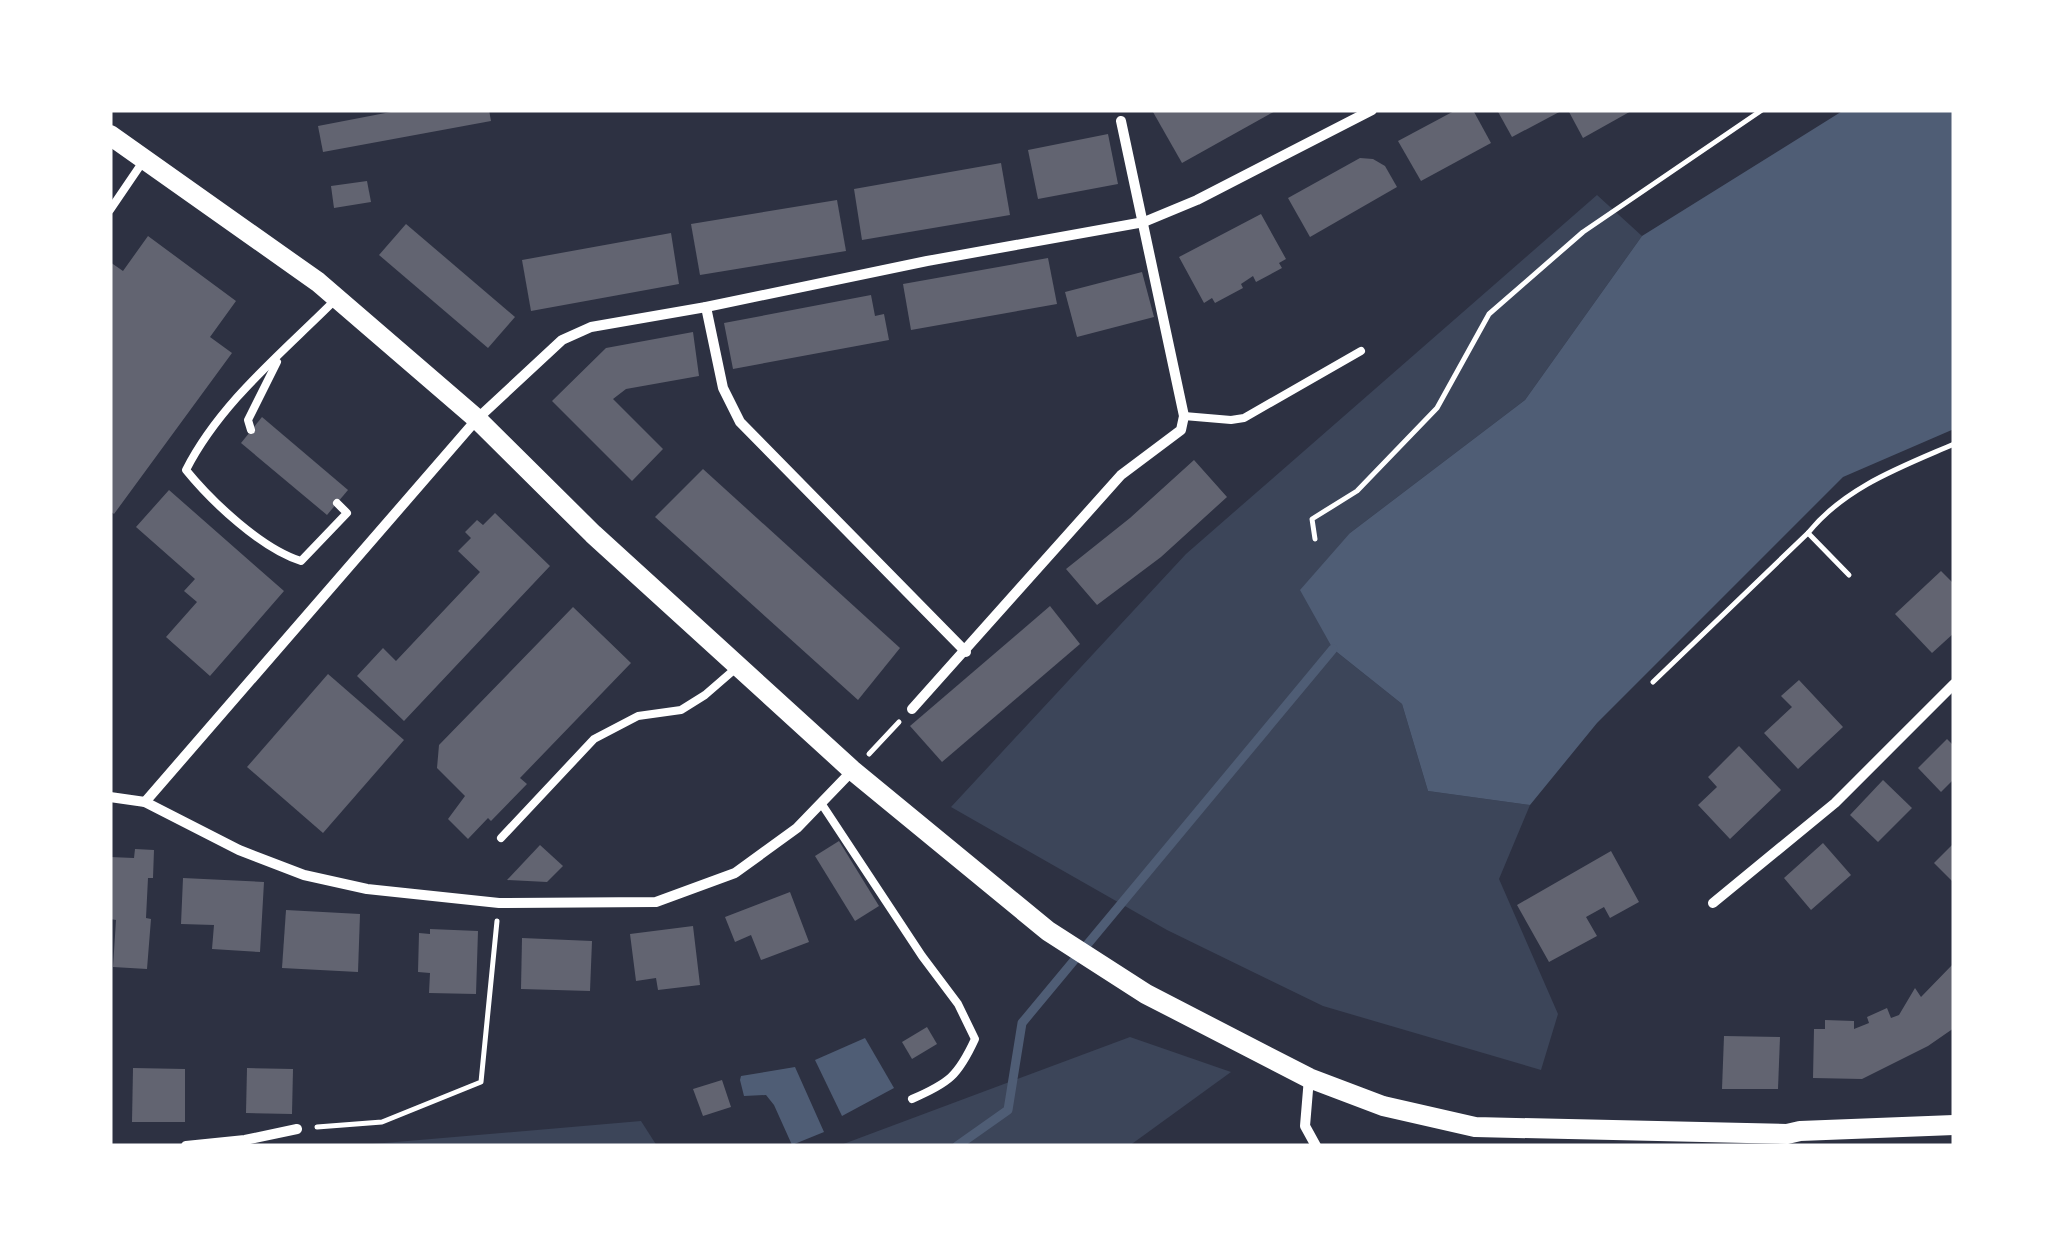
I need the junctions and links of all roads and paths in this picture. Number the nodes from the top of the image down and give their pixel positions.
1 (1372, 110) edge
2 (1762, 110) edge
3 (1121, 121) dead end
4 (110, 134) edge
5 (145, 160) junction
6 (110, 210) edge
7 (1144, 222) junction
8 (337, 298) junction
9 (706, 308) junction
10 (1361, 351) dead end
11 (281, 354) junction
12 (1184, 416) junction
13 (478, 420) junction
14 (251, 430) dead end
15 (1954, 444) edge
16 (337, 503) dead end
17 (1808, 533) junction
18 (1315, 539) dead end
19 (1849, 575) dead end
20 (966, 652) junction
21 (738, 666) junction
22 (1653, 682) dead end
23 (1954, 684) edge
24 (912, 710) joint
25 (852, 770) junction
26 (110, 797) edge
27 (145, 802) junction
28 (821, 803) junction
29 (500, 838) dead end
30 (1713, 902) dead end
31 (499, 903) junction
32 (1309, 1078) junction
33 (912, 1099) dead end
34 (1954, 1125) edge
35 (297, 1129) joint
36 (186, 1146) edge
37 (1316, 1146) edge

1 - 7 street
2 - 18 path
3 - 7 street
4 - 5 main road
5 - 6 lane
5 - 8 main road
7 - 9 street
7 - 12 street
8 - 11 lane
8 - 13 main road
9 - 13 street
9 - 20 street
10 - 12 lane
11 - 14 lane
11 - 16 lane
12 - 20 street
13 - 21 main road
13 - 27 street
15 - 17 path
17 - 19 path
17 - 22 path
20 - 24 street
21 - 25 main road
21 - 29 lane
23 - 30 street
24 - 25 path
25 - 28 street
25 - 32 main road
26 - 27 street
27 - 31 street
28 - 31 street
28 - 33 lane
31 - 35 path
32 - 34 main road
32 - 37 street
35 - 36 street

